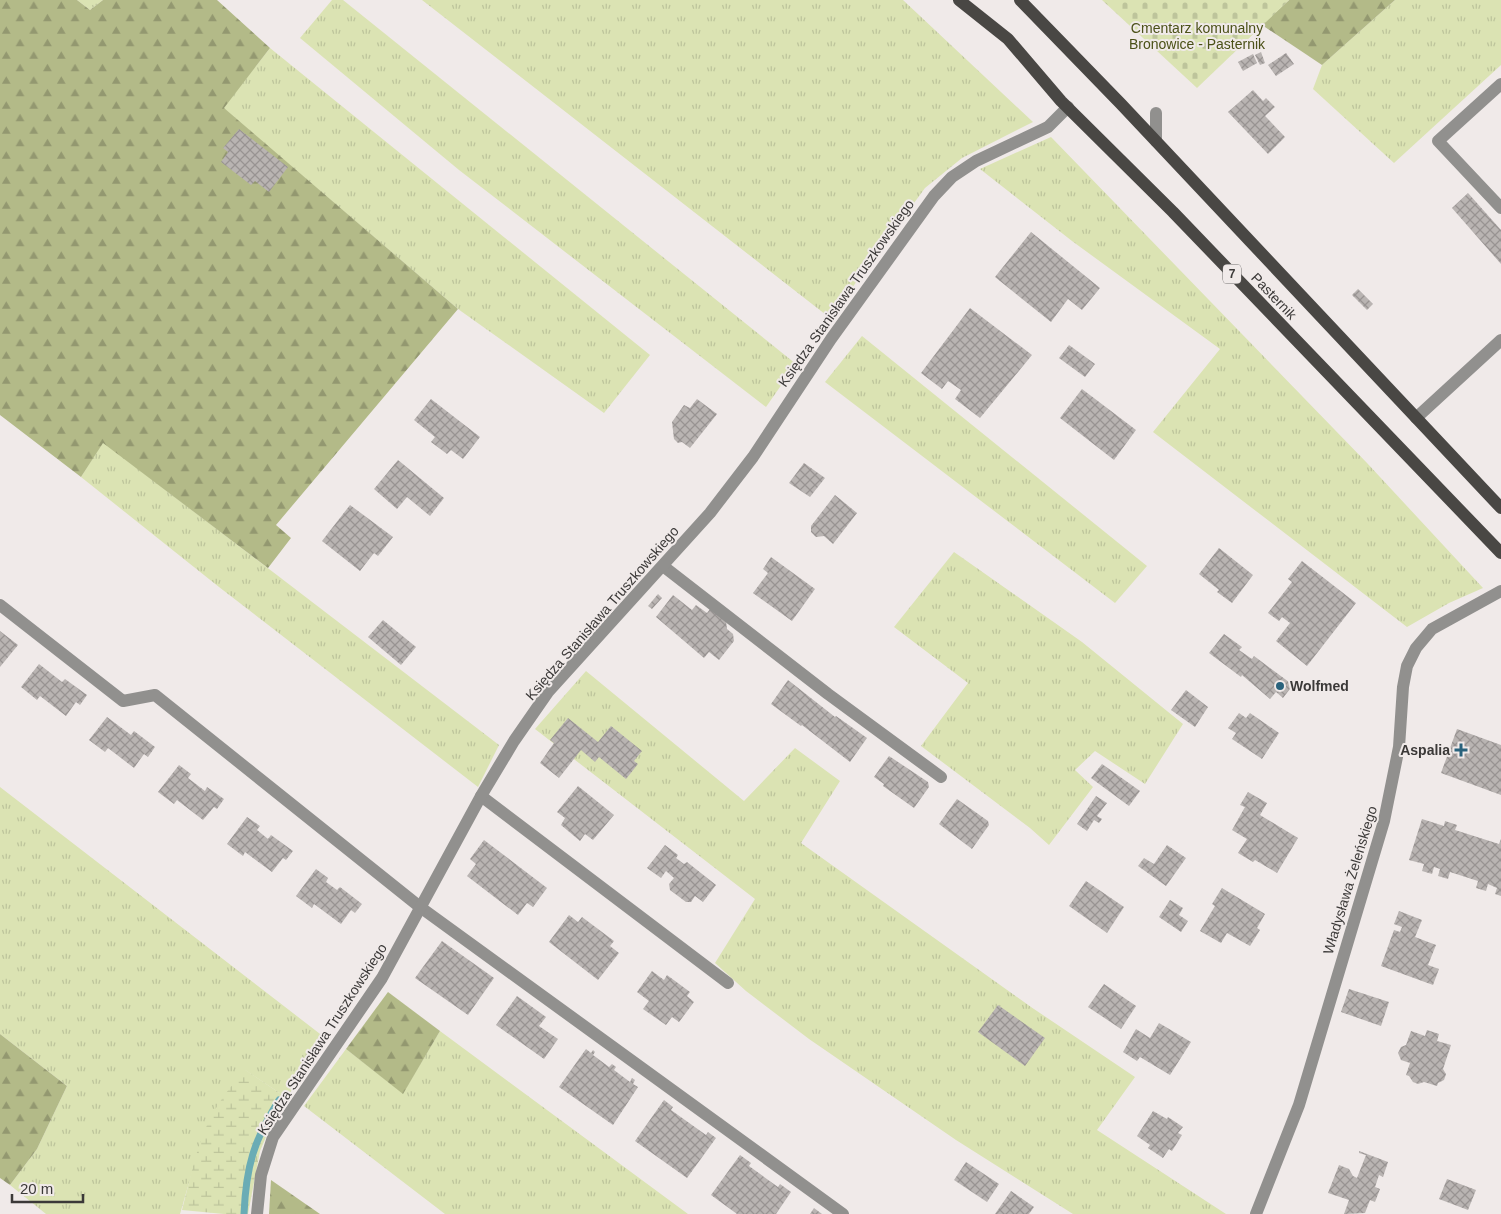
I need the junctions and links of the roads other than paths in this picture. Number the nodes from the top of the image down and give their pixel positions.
1 (959, 0) edge
2 (1020, 0) edge
3 (1501, 84) edge
4 (1068, 107) junction
5 (1156, 113) dead end
6 (1156, 141) junction
7 (1501, 208) edge
8 (1501, 340) edge
9 (1416, 418) junction
10 (1501, 508) edge
11 (1501, 553) edge
12 (663, 566) junction
13 (1501, 591) edge
14 (0, 605) edge
15 (941, 777) dead end
16 (481, 796) junction
17 (420, 907) junction
18 (728, 983) dead end
19 (257, 1214) edge
20 (843, 1214) edge
21 (1256, 1214) edge

1 - 4 main road, Pasternik / 7
2 - 6 main road, Pasternik
3 - 7 street
4 - 11 main road, Pasternik / 7
4 - 12 street, Księdza Stanisława Truszkowskiego
5 - 6 street
6 - 9 main road, Pasternik
8 - 9 street
9 - 10 main road, Pasternik
12 - 15 street
12 - 16 street, Księdza Stanisława Truszkowskiego
13 - 21 street, Władysława Żeleńskiego
14 - 17 street
16 - 17 street, Księdza Stanisława Truszkowskiego
16 - 18 street
17 - 19 street, Księdza Stanisława Truszkowskiego
17 - 20 street

